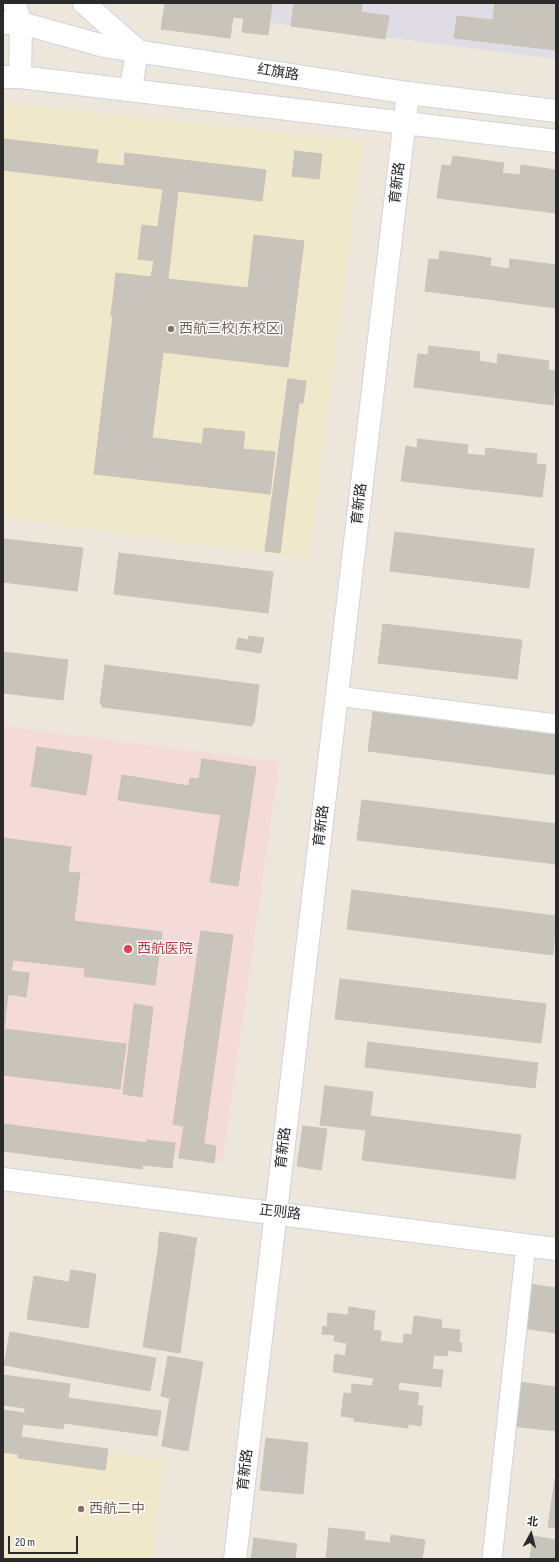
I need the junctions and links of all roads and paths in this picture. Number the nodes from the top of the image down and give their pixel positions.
1 (84, 3) edge
2 (13, 16) edge
3 (137, 50) junction
4 (12, 77) edge
5 (131, 90) junction
6 (408, 93) junction
7 (556, 111) edge
8 (405, 122) junction
9 (556, 141) edge
10 (337, 696) junction
11 (556, 724) edge
12 (3, 1179) edge
13 (276, 1212) junction
14 (526, 1245) junction
15 (556, 1249) edge
16 (235, 1559) edge
17 (492, 1559) edge

1 - 3 street
2 - 3 street, 红旗路
2 - 4 street
3 - 5 street
3 - 6 street, 红旗路
4 - 5 street
5 - 8 street
6 - 7 street, 红旗路
6 - 8 street, 育新路
8 - 9 street
8 - 10 street, 育新路
10 - 11 street
10 - 13 street, 育新路
12 - 13 street, 正则路
13 - 14 street, 正则路
13 - 16 street, 育新路
14 - 15 street, 正则路
14 - 17 street

